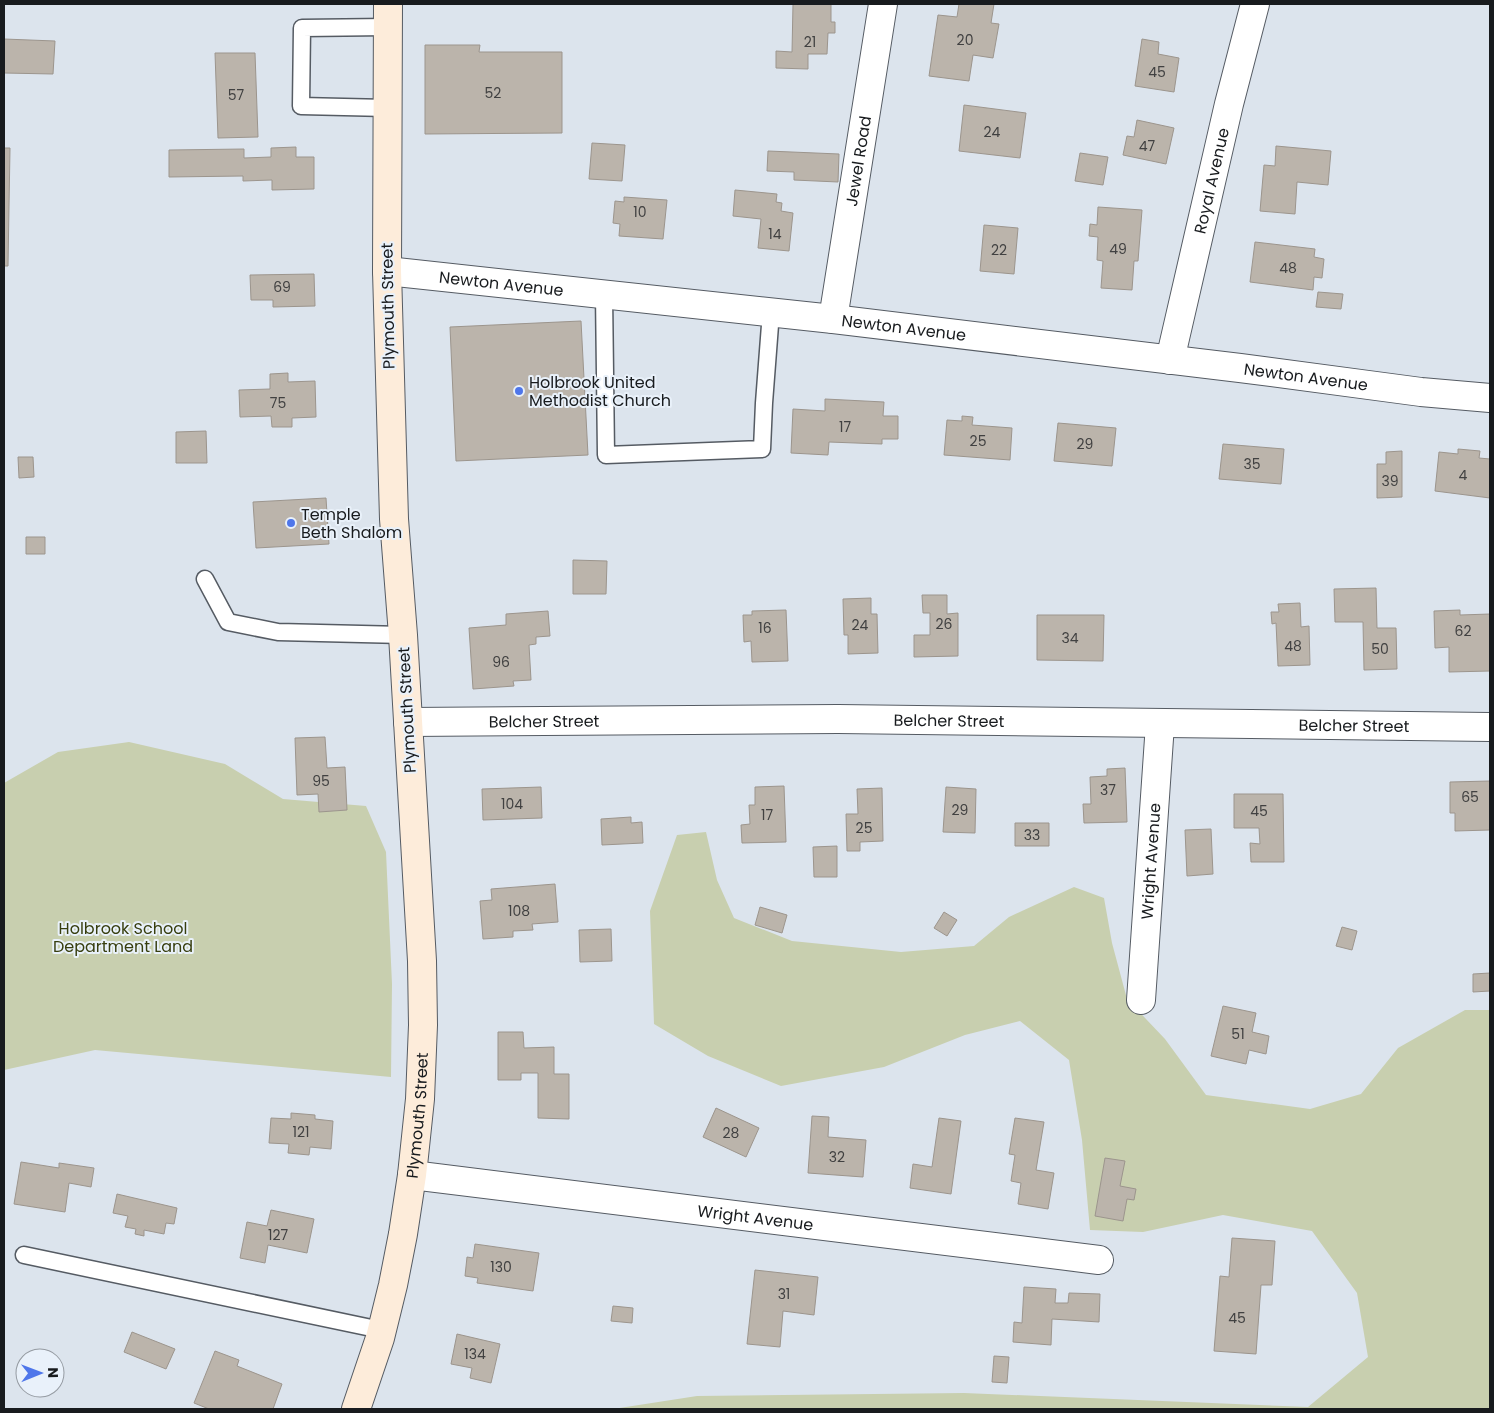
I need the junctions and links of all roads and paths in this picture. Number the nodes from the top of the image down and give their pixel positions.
1 (883, 4) edge
2 (1255, 4) edge
3 (387, 16) edge
4 (387, 108) junction
5 (387, 271) junction
6 (604, 294) junction
7 (772, 312) junction
8 (833, 319) junction
9 (1170, 360) junction
10 (1490, 398) edge
11 (205, 579) dead end
12 (403, 635) junction
13 (408, 722) junction
14 (1160, 724) junction
15 (1490, 727) edge
16 (1141, 1000) dead end
17 (412, 1175) junction
18 (24, 1255) dead end
19 (1099, 1260) dead end
20 (382, 1330) junction
21 (356, 1409) edge

1 - 8 street, Jewel Road
2 - 9 street, Royal Avenue
3 - 4 main road, Plymouth Street
3 - 4 lane
4 - 5 main road, Plymouth Street
5 - 6 street, Newton Avenue
5 - 12 main road, Plymouth Street
6 - 7 street, Newton Avenue
6 - 7 lane
7 - 8 street, Newton Avenue
8 - 9 street, Newton Avenue
9 - 10 street, Newton Avenue
11 - 12 lane
12 - 13 main road, Plymouth Street
13 - 14 street, Belcher Street
13 - 17 main road, Plymouth Street
14 - 15 street, Belcher Street
14 - 16 street, Wright Avenue
17 - 19 street, Wright Avenue
17 - 20 main road, Plymouth Street
18 - 20 lane
20 - 21 main road, Plymouth Street

